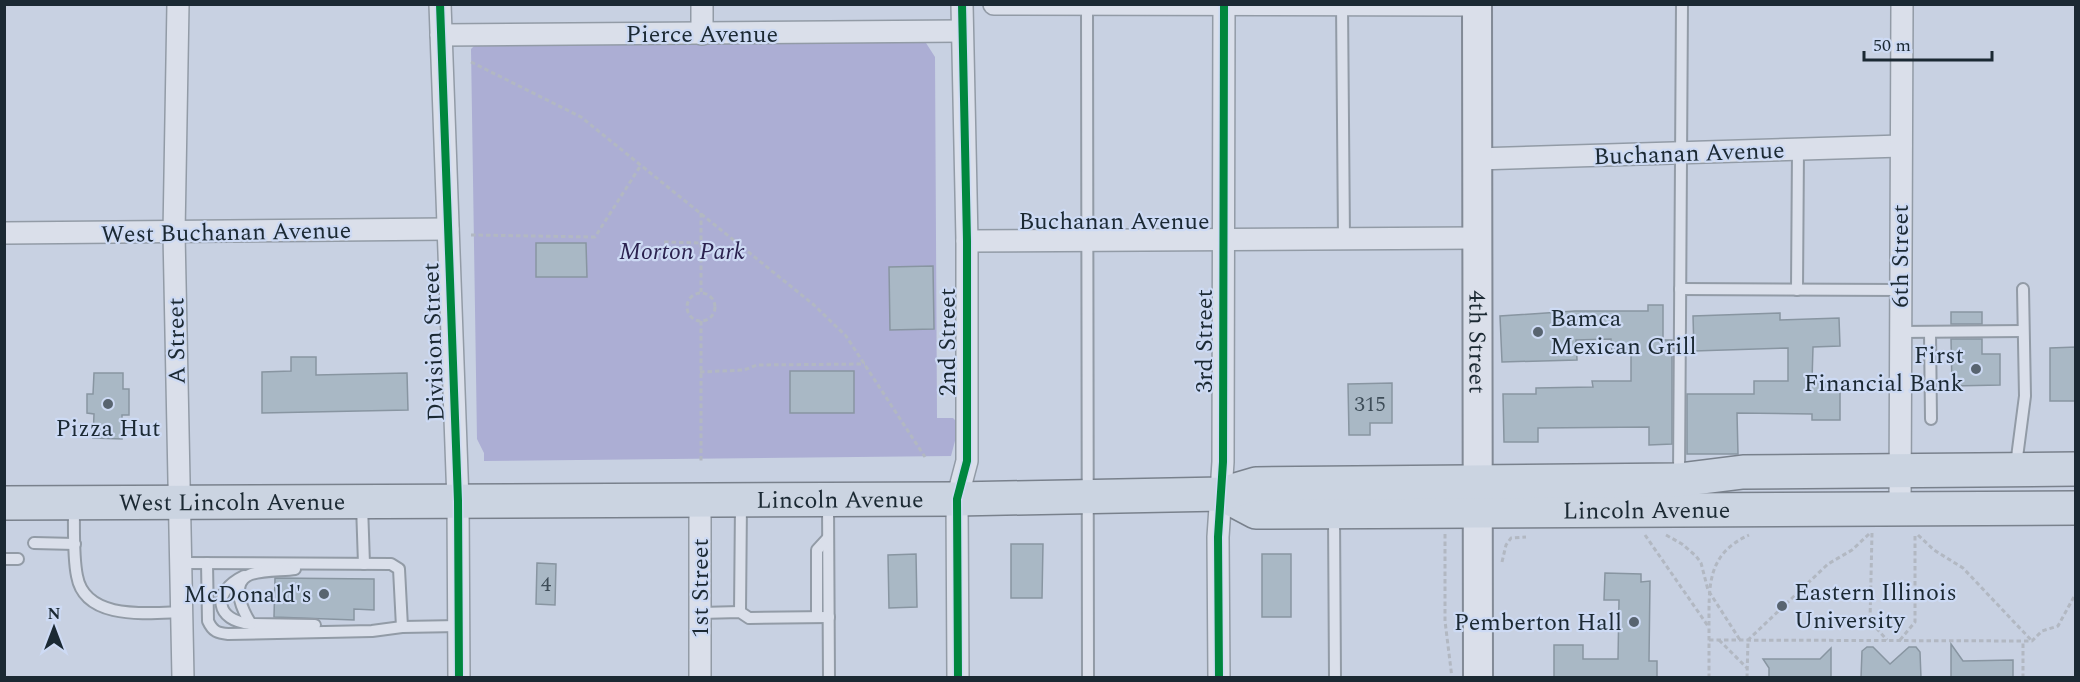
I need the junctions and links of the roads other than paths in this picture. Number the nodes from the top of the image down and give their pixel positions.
1 (178, 4) edge
2 (440, 4) edge
3 (702, 4) edge
4 (962, 4) edge
5 (994, 4) edge
6 (1682, 4) edge
7 (1902, 4) edge
8 (1087, 5) edge
9 (1224, 5) edge
10 (1341, 5) edge
11 (1477, 5) edge
12 (962, 31) junction
13 (441, 34) junction
14 (702, 34) junction
15 (1901, 146) junction
16 (1798, 149) junction
17 (1681, 153) junction
18 (1477, 159) junction
19 (448, 229) junction
20 (4, 233) edge
21 (174, 233) junction
22 (1344, 238) junction
23 (1477, 238) junction
24 (1224, 239) junction
25 (1088, 240) junction
26 (967, 241) junction
27 (1680, 289) junction
28 (1797, 290) junction
29 (1900, 290) junction
30 (2023, 290) dead end
31 (2023, 331) junction
32 (1900, 332) junction
33 (1930, 332) junction
34 (1931, 419) dead end
35 (1900, 469) junction
36 (2015, 469) junction
37 (2076, 469) edge
38 (1679, 480) junction
39 (1222, 494) junction
40 (1088, 496) junction
41 (1478, 496) junction
42 (957, 499) junction
43 (700, 500) junction
44 (741, 500) junction
45 (828, 500) junction
46 (458, 501) junction
47 (362, 502) junction
48 (4, 503) edge
49 (74, 503) junction
50 (180, 503) junction
51 (2076, 508) edge
52 (1334, 512) junction
53 (1899, 523) junction
54 (34, 543) dead end
55 (75, 544) junction
56 (4, 558) edge
57 (18, 559) dead end
58 (181, 563) junction
59 (207, 564) junction
60 (309, 564) junction
61 (364, 564) junction
62 (247, 575) junction
63 (182, 612) junction
64 (740, 612) junction
65 (700, 613) junction
66 (823, 617) junction
67 (251, 624) junction
68 (459, 626) junction
69 (402, 627) junction
70 (372, 631) junction
71 (183, 678) edge
72 (459, 678) edge
73 (700, 678) edge
74 (829, 678) edge
75 (958, 678) edge
76 (1088, 678) edge
77 (1219, 678) edge
78 (1335, 678) edge
79 (1478, 678) edge

1 - 21 street, A Street
2 - 13 street, Division Street
3 - 14 street
4 - 12 street, 2nd Street
5 - 8 street
6 - 17 lane
7 - 15 street, 6th Street
8 - 9 street
8 - 25 lane
9 - 10 street
9 - 24 street, 3rd Street
10 - 11 street
10 - 22 lane
11 - 18 street, 4th Street
12 - 14 street, Pierce Avenue
12 - 26 street, 2nd Street
13 - 14 street, Pierce Avenue
13 - 19 street, Division Street
15 - 16 street, Buchanan Avenue
15 - 29 street, 6th Street
16 - 17 street, Buchanan Avenue
16 - 28 lane
17 - 18 street, Buchanan Avenue
17 - 27 lane
18 - 23 street, 4th Street
19 - 21 street, West Buchanan Avenue
19 - 46 street, Division Street
20 - 21 street, West Buchanan Avenue
21 - 50 street, A Street
22 - 23 street, Buchanan Avenue
22 - 24 street, Buchanan Avenue
23 - 41 street, 4th Street
24 - 25 street, Buchanan Avenue
24 - 39 street, 3rd Street
25 - 26 street, Buchanan Avenue
25 - 40 lane
26 - 42 street, 2nd Street
27 - 28 lane
27 - 38 lane
28 - 29 lane
29 - 32 street, 6th Street
30 - 31 lane
31 - 33 lane
31 - 36 lane
32 - 33 lane
32 - 35 street, 6th Street
33 - 34 lane
35 - 36 main road, Lincoln Avenue
35 - 38 main road, Lincoln Avenue
35 - 53 street, 6th Street
36 - 37 main road, Lincoln Avenue
38 - 41 main road, Lincoln Avenue
39 - 40 main road, Lincoln Avenue
39 - 41 main road, Lincoln Avenue
39 - 52 main road, Lincoln Avenue
39 - 77 street, 3rd Street
40 - 42 main road, Lincoln Avenue
40 - 76 lane
41 - 52 main road, Lincoln Avenue
41 - 53 main road, Lincoln Avenue
41 - 79 street, 4th Street
42 - 45 main road, Lincoln Avenue
42 - 75 street, 2nd Street
43 - 44 main road, Lincoln Avenue
43 - 46 main road, Lincoln Avenue
43 - 65 street, 1st Street
44 - 45 main road, Lincoln Avenue
44 - 64 lane
45 - 66 lane
46 - 47 main road, West Lincoln Avenue
46 - 68 street, Division Street
47 - 50 main road, West Lincoln Avenue
47 - 61 lane
48 - 49 main road, West Lincoln Avenue
49 - 50 main road, West Lincoln Avenue
49 - 55 lane
50 - 58 street, A Street
51 - 53 main road, Lincoln Avenue
52 - 78 lane
54 - 55 lane
55 - 63 lane
56 - 57 lane
58 - 59 lane
58 - 63 street, A Street
59 - 60 lane
59 - 70 lane
60 - 61 lane
60 - 62 lane
61 - 69 lane
62 - 67 lane
62 - 67 lane
63 - 71 street, A Street
64 - 65 lane
64 - 66 lane
65 - 73 street, 1st Street
66 - 74 lane
67 - 70 lane
68 - 69 lane
68 - 72 street, Division Street
69 - 70 lane

